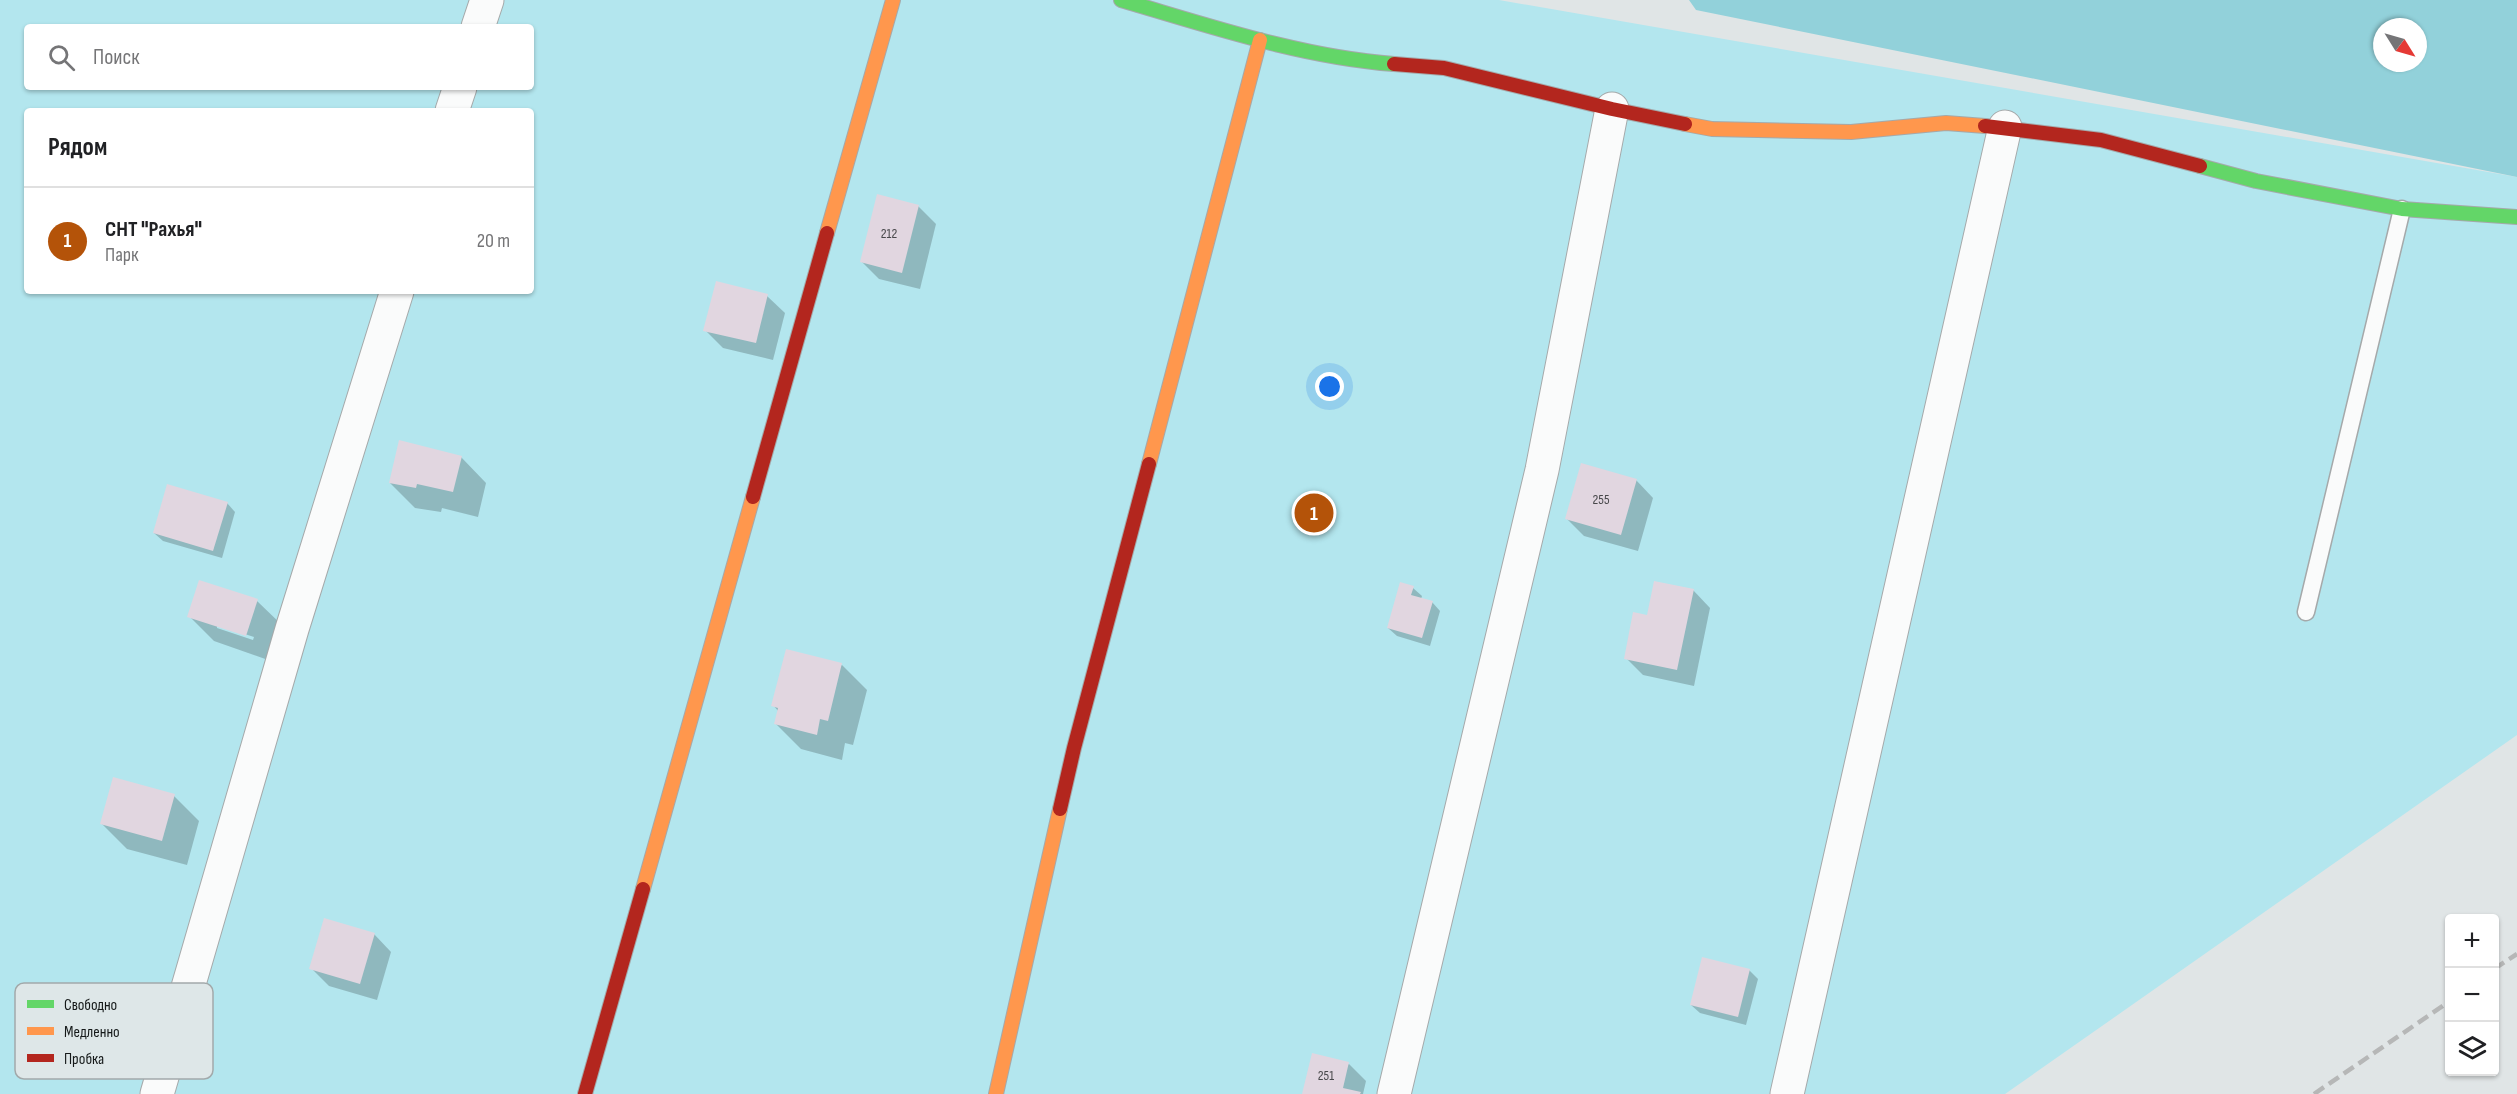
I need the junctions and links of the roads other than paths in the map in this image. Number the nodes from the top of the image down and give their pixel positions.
1 (487, 0) edge
2 (892, 0) edge
3 (1121, 0) edge
4 (479, 24) edge
5 (1260, 40) junction
6 (459, 90) edge
7 (453, 108) edge
8 (1612, 109) junction
9 (2006, 127) junction
10 (2402, 209) junction
11 (2517, 217) edge
12 (396, 294) edge
13 (2306, 612) dead end
14 (189, 983) edge
15 (161, 1079) edge
16 (157, 1094) edge
17 (585, 1094) edge
18 (996, 1094) edge
19 (1394, 1094) edge
20 (1786, 1094) edge

1 - 4 street
2 - 17 street
3 - 5 street
5 - 8 street
5 - 18 street
6 - 7 street
8 - 9 street
8 - 19 street
9 - 10 street
9 - 20 street
10 - 11 street
10 - 13 lane
12 - 14 street
15 - 16 street

